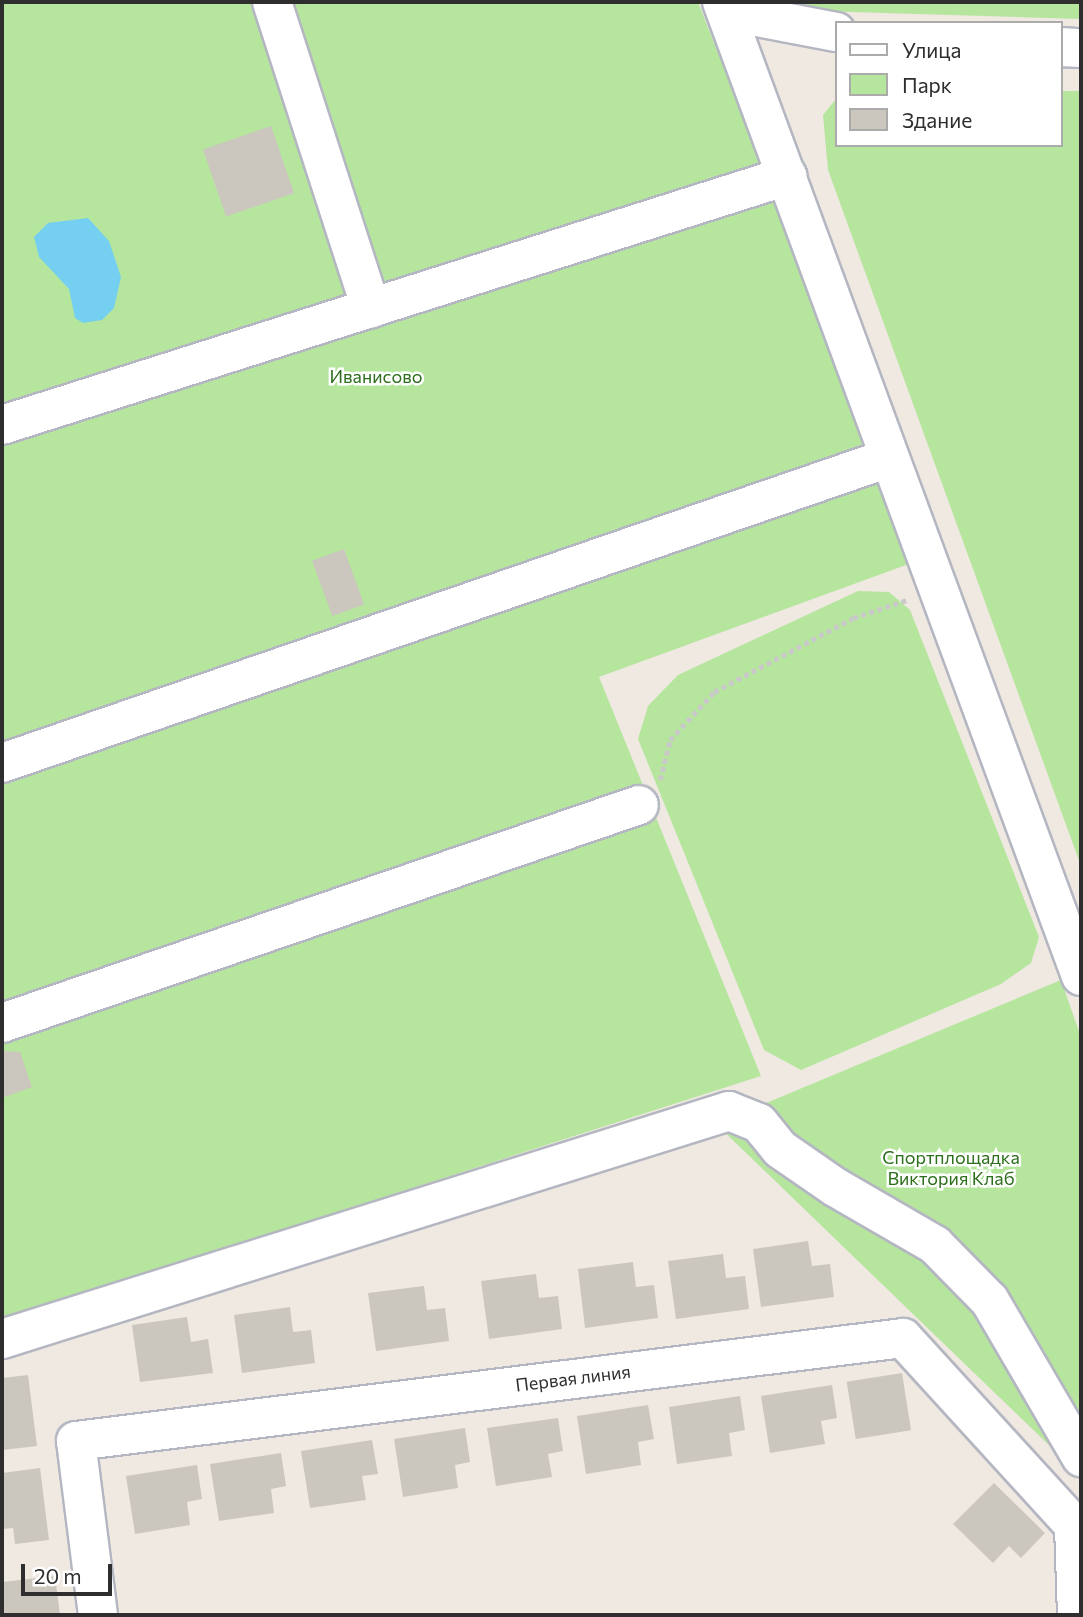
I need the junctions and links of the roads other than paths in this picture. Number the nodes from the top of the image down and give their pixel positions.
1 (272, 2) edge
2 (724, 7) edge
3 (834, 32) edge
4 (1062, 47) edge
5 (1081, 48) edge
6 (787, 176) junction
7 (371, 308) junction
8 (2, 425) edge
9 (889, 458) junction
10 (2, 763) edge
11 (648, 797) road end
12 (1081, 976) edge
13 (2, 1023) edge
14 (2, 1339) edge
15 (1081, 1457) edge
16 (98, 1615) edge
17 (1077, 1615) edge

1 - 7 street
2 - 3 street
2 - 6 street
4 - 5 street
6 - 7 street
6 - 9 street
7 - 8 street
9 - 10 street
9 - 12 street
11 - 13 street
14 - 15 street
16 - 17 street, Первая линия

